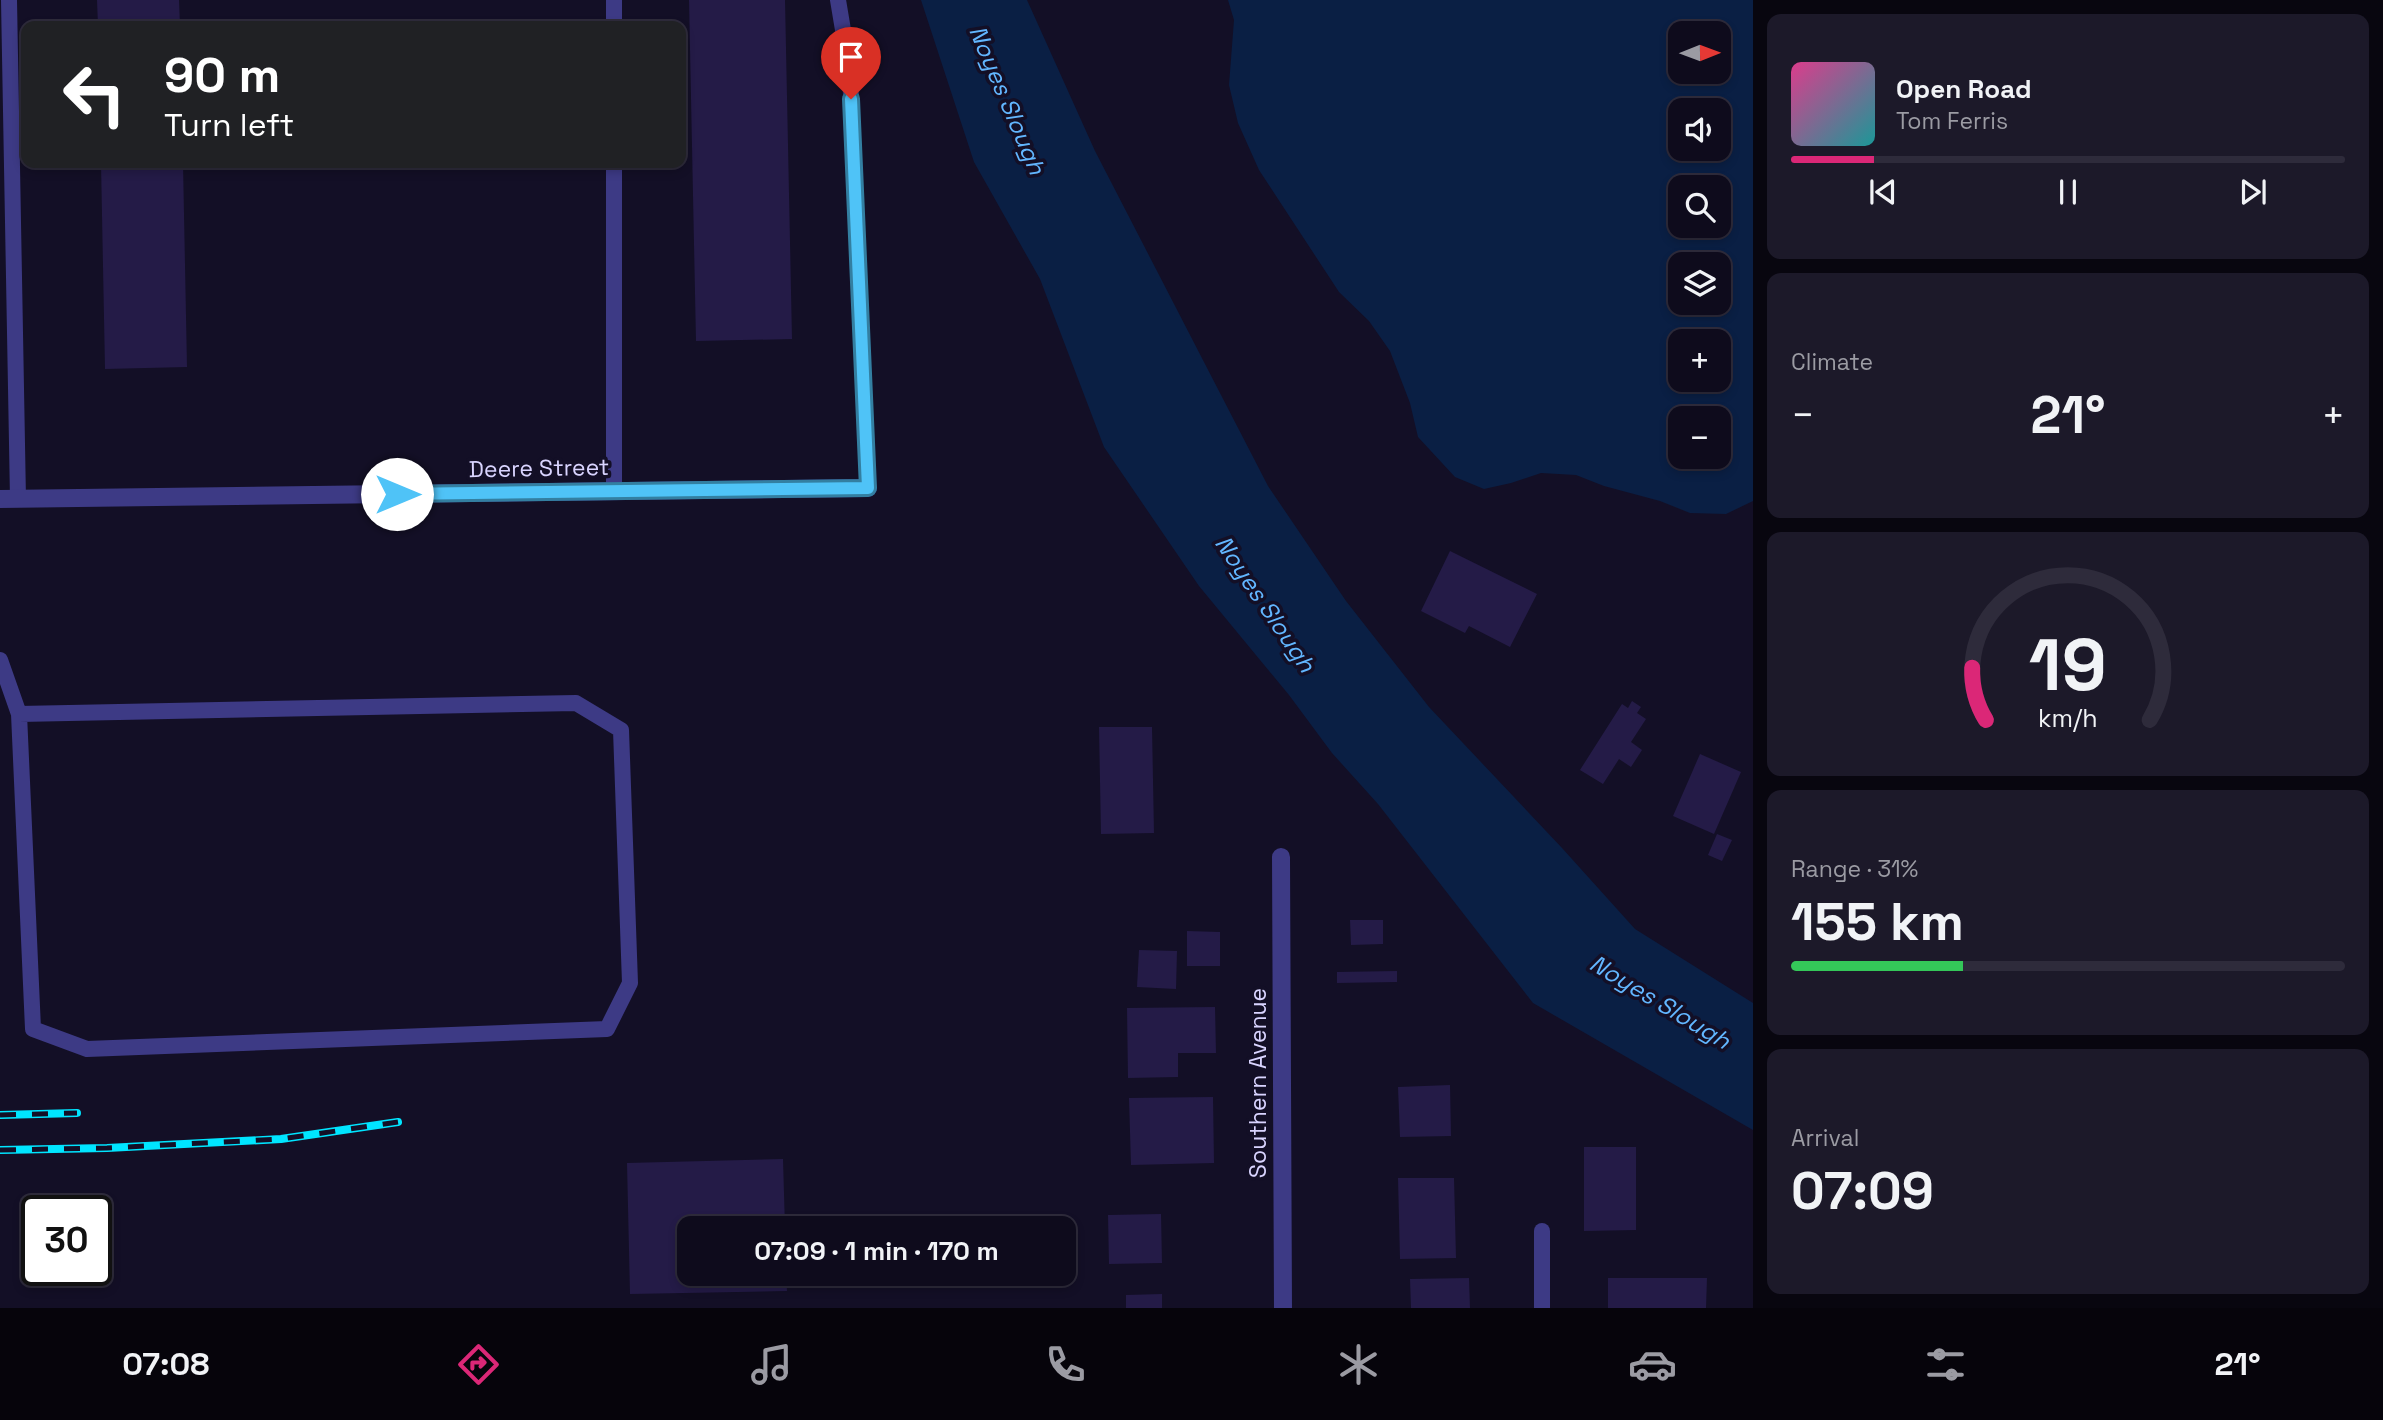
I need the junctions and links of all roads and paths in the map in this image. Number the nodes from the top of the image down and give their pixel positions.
1 (9, 0) edge
2 (614, 0) edge
3 (838, 0) edge
4 (614, 21) edge
5 (614, 168) edge
6 (868, 488) joint
7 (614, 491) junction
8 (9, 499) edge
9 (0, 660) edge
10 (19, 714) junction
11 (1282, 857) dead end
12 (1542, 1231) dead end
13 (1283, 1308) edge
14 (1542, 1308) edge

1 - 8 lane
2 - 4 lane
3 - 6 lane
5 - 7 lane
6 - 7 street, Deere Street
7 - 8 street, Deere Street
9 - 10 lane
10 - 10 lane
11 - 13 street, Southern Avenue
12 - 14 lane

